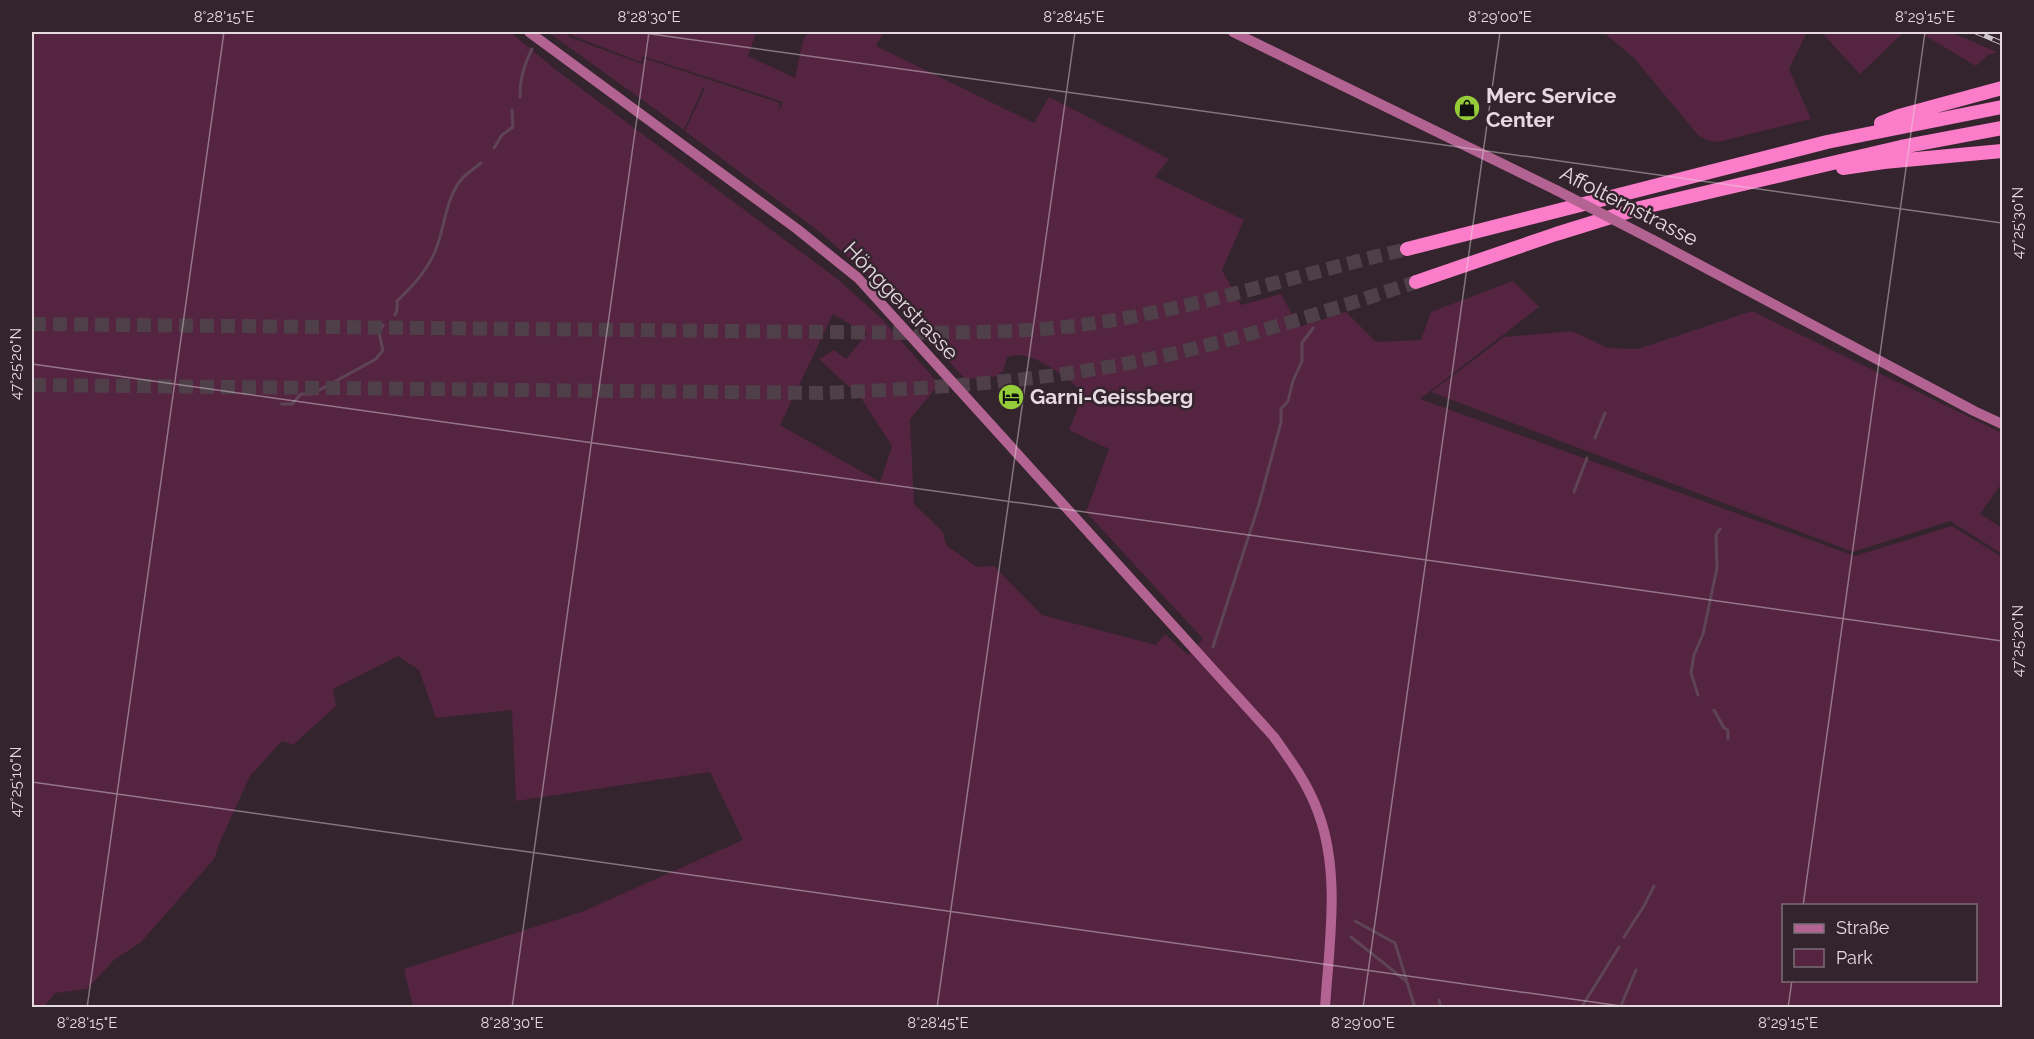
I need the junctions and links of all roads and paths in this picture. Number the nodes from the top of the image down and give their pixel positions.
1 (529, 32) edge
2 (1233, 32) edge
3 (2002, 87) edge
4 (2002, 107) edge
5 (2002, 128) edge
6 (1847, 138) junction
7 (2002, 151) edge
8 (1749, 182) junction
9 (1407, 249) tunnel mouth
10 (1416, 282) tunnel mouth
11 (2002, 424) edge
12 (1325, 1008) edge

1 - 12 main road, Hönggerstrasse
2 - 11 main road, Affolternstrasse, bridge
3 - 6 highway
4 - 6 highway
5 - 8 highway
6 - 9 highway
7 - 8 highway
8 - 10 highway

